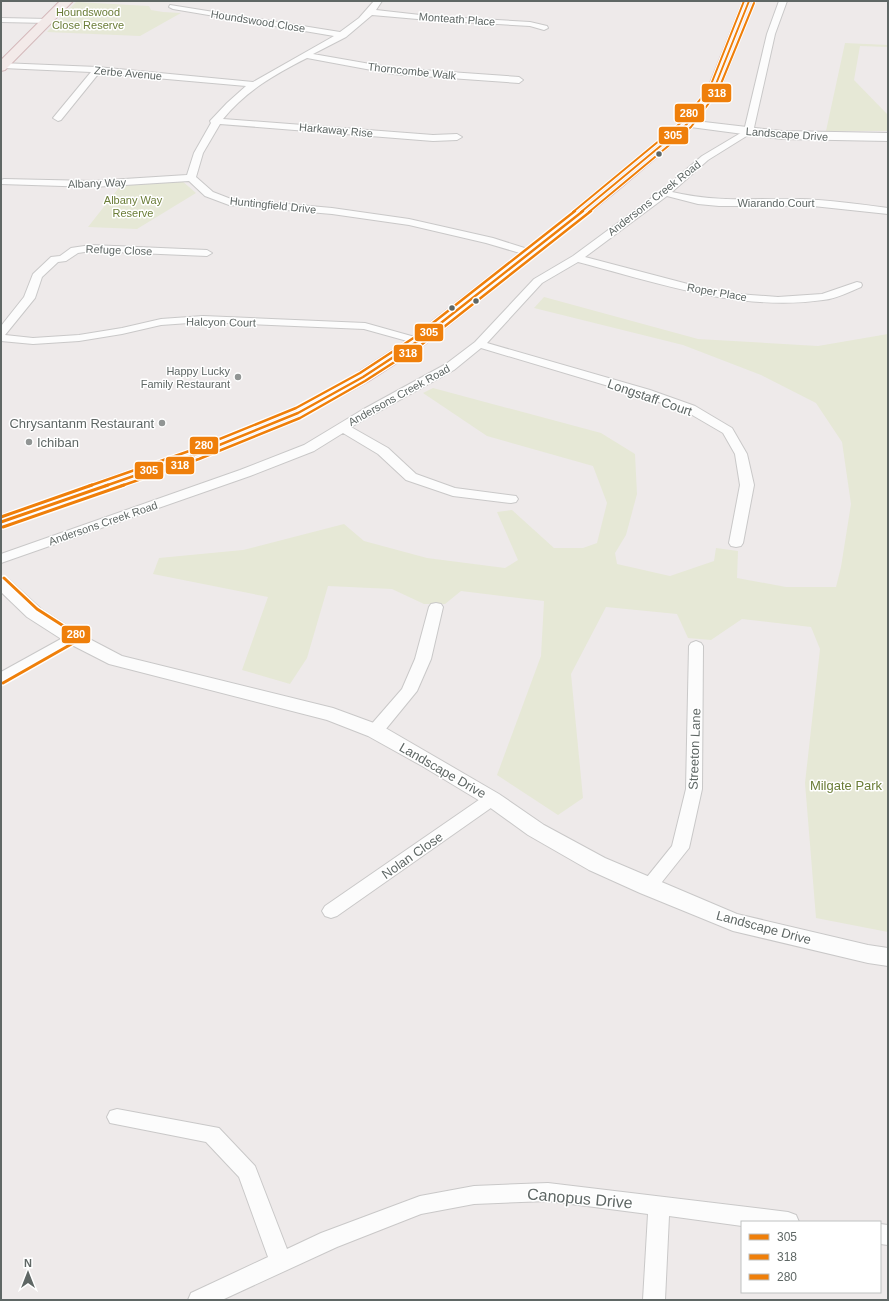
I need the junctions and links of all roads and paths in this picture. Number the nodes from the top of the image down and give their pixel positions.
1 (68, 1) edge
2 (378, 1) edge
3 (749, 1) edge
4 (783, 1) edge
5 (173, 8) dead end
6 (370, 12) junction
7 (1, 20) edge
8 (48, 21) junction
9 (544, 28) dead end
10 (343, 35) junction
11 (306, 55) junction
12 (2, 66) edge
13 (97, 70) junction
14 (519, 80) dead end
15 (252, 84) junction
16 (58, 118) dead end
17 (215, 120) junction
18 (687, 124) junction
19 (748, 132) junction
20 (457, 136) dead end
21 (888, 137) edge
22 (190, 178) junction
23 (4, 182) dead end
24 (664, 192) junction
25 (888, 211) edge
26 (207, 253) dead end
27 (530, 253) junction
28 (578, 258) junction
29 (857, 285) dead end
30 (1, 333) edge
31 (1, 338) edge
32 (418, 341) junction
33 (479, 344) junction
34 (342, 427) junction
35 (511, 499) dead end
36 (1, 522) edge
37 (736, 543) dead end
38 (1, 559) edge
39 (1, 582) edge
40 (436, 607) dead end
41 (73, 638) junction
42 (696, 646) dead end
43 (1, 679) edge
44 (375, 731) junction
45 (492, 799) junction
46 (648, 887) junction
47 (331, 911) dead end
48 (888, 957) edge
49 (117, 1117) dead end
50 (659, 1205) junction
51 (780, 1221) edge
52 (281, 1262) junction
53 (199, 1300) edge
54 (654, 1300) edge

1 - 8 main road
2 - 6 street
3 - 18 main road
4 - 19 street
5 - 10 street, Houndswood Close
6 - 9 street, Monteath Place
6 - 10 street
7 - 8 street
8 - 12 main road
10 - 11 street
11 - 14 street, Thorncombe Walk
11 - 15 street
12 - 13 street, Zerbe Avenue
13 - 15 street, Zerbe Avenue
13 - 16 street
15 - 17 street
17 - 20 street, Harkaway Rise
17 - 22 street
18 - 19 street, Landscape Drive
18 - 27 main road
19 - 21 street, Landscape Drive
19 - 24 street, Andersons Creek Road
22 - 23 street, Albany Way
22 - 27 street, Huntingfield Drive
24 - 25 street, Wiarando Court
24 - 28 street, Andersons Creek Road
26 - 30 street, Refuge Close
27 - 32 main road
28 - 29 street, Roper Place
28 - 33 street, Andersons Creek Road
31 - 32 street, Halcyon Court
32 - 36 main road
33 - 34 street, Andersons Creek Road
33 - 37 street, Longstaff Court
34 - 35 street
34 - 38 street, Andersons Creek Road
39 - 41 street, Landscape Drive
40 - 44 street
41 - 43 street
41 - 44 street, Landscape Drive
42 - 46 street, Streeton Lane
44 - 45 street, Landscape Drive
45 - 46 street, Landscape Drive
45 - 47 street, Nolan Close
46 - 48 street, Landscape Drive
49 - 52 street
50 - 51 street, Canopus Drive
50 - 52 street, Canopus Drive
50 - 54 street
52 - 53 street, Canopus Drive

